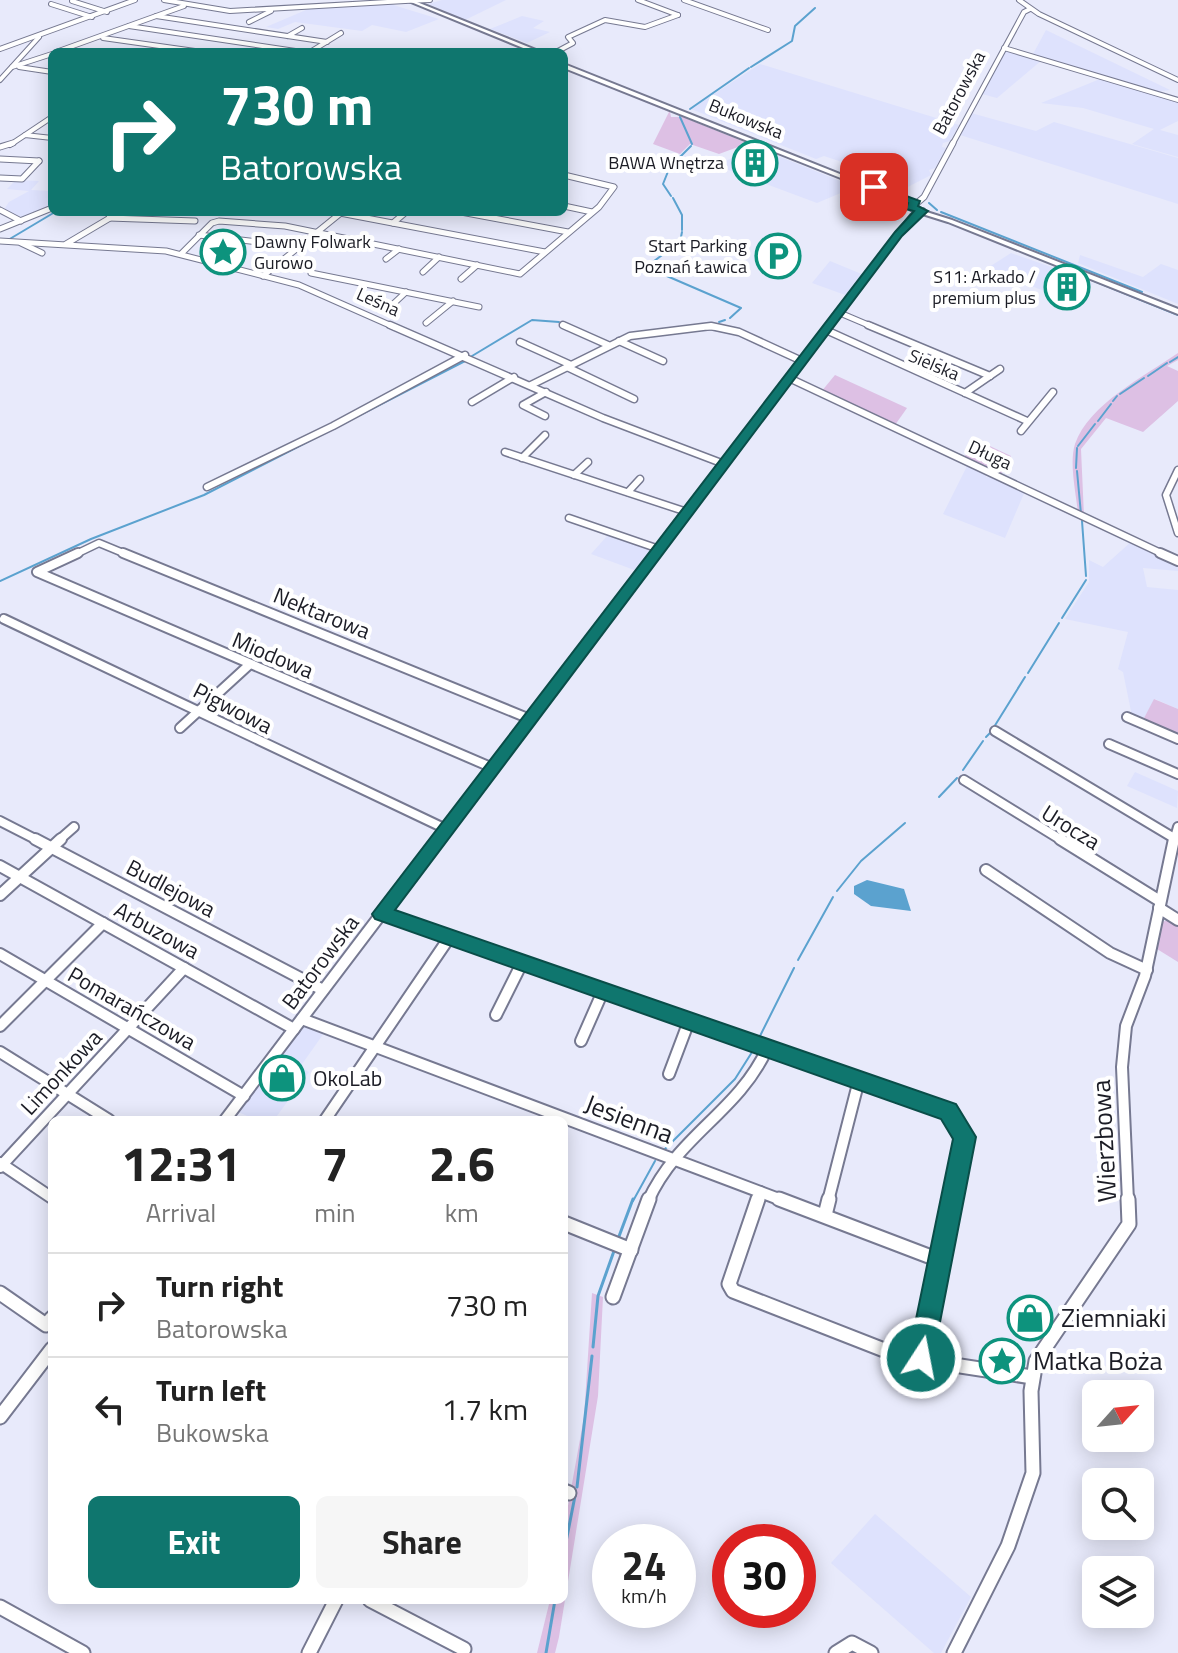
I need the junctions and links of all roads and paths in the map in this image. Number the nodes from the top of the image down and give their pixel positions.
1 (135, 0) edge
2 (164, 0) edge
3 (427, 0) edge
4 (638, 0) edge
5 (684, 0) edge
6 (1019, 0) edge
7 (72, 1) edge
8 (402, 1) edge
9 (51, 4) dead end
10 (187, 4) junction
11 (272, 9) junction
12 (1030, 9) junction
13 (234, 11) junction
14 (107, 12) junction
15 (156, 16) junction
16 (92, 17) junction
17 (249, 22) dead end
18 (209, 24) junction
19 (129, 26) junction
20 (302, 28) dead end
21 (768, 30) dead end
22 (341, 33) dead end
23 (288, 36) junction
24 (39, 37) junction
25 (100, 37) junction
26 (327, 42) junction
27 (68, 48) edge
28 (175, 48) edge
29 (265, 48) edge
30 (317, 48) edge
31 (520, 48) edge
32 (527, 48) edge
33 (564, 48) edge
34 (1004, 48) junction
35 (0, 49) edge
36 (48, 55) edge
37 (568, 66) edge
38 (13, 67) junction
39 (48, 71) edge
40 (1, 77) edge
41 (1178, 80) edge
42 (1175, 91) dead end
43 (1163, 96) junction
44 (1178, 100) edge
45 (48, 120) edge
46 (25, 135) junction
47 (48, 138) edge
48 (0, 147) edge
49 (0, 159) edge
50 (568, 176) edge
51 (0, 178) edge
52 (568, 207) edge
53 (919, 207) junction
54 (0, 209) edge
55 (48, 210) edge
56 (592, 212) junction
57 (113, 216) edge
58 (336, 216) edge
59 (360, 216) edge
60 (401, 216) edge
61 (482, 216) edge
62 (109, 218) junction
63 (21, 221) junction
64 (195, 221) dead end
65 (393, 223) junction
66 (0, 229) edge
67 (317, 232) junction
68 (568, 232) junction
69 (199, 235) junction
70 (0, 241) edge
71 (22, 242) junction
72 (259, 242) dead end
73 (66, 244) junction
74 (399, 249) junction
75 (545, 252) junction
76 (42, 253) dead end
77 (181, 254) junction
78 (439, 257) junction
79 (386, 259) dead end
80 (477, 265) junction
81 (423, 272) dead end
82 (311, 273) dead end
83 (263, 276) junction
84 (461, 279) dead end
85 (359, 283) junction
86 (406, 292) junction
87 (339, 300) junction
88 (453, 301) junction
89 (390, 307) dead end
90 (479, 307) dead end
91 (1178, 311) edge
92 (840, 313) junction
93 (426, 323) dead end
94 (563, 325) dead end
95 (826, 333) junction
96 (619, 341) junction
97 (520, 342) dead end
98 (608, 345) junction
99 (465, 355) junction
100 (663, 361) dead end
101 (802, 361) junction
102 (569, 366) junction
103 (1000, 369) dead end
104 (990, 376) junction
105 (514, 377) junction
106 (789, 378) junction
107 (531, 385) junction
108 (546, 392) junction
109 (1053, 392) dead end
110 (965, 393) junction
111 (634, 399) dead end
112 (472, 402) dead end
113 (545, 416) dead end
114 (1027, 421) junction
115 (1021, 431) dead end
116 (545, 435) dead end
117 (505, 452) dead end
118 (522, 458) junction
119 (588, 462) dead end
120 (724, 464) junction
121 (1178, 470) edge
122 (574, 475) junction
123 (640, 479) dead end
124 (1174, 485) edge
125 (207, 487) dead end
126 (628, 492) junction
127 (687, 512) junction
128 (569, 518) dead end
129 (1178, 533) edge
130 (99, 543) joint
131 (659, 549) junction
132 (1178, 561) edge
133 (4, 619) dead end
134 (250, 664) junction
135 (199, 710) junction
136 (1127, 717) dead end
137 (530, 719) junction
138 (180, 728) dead end
139 (995, 731) dead end
140 (1178, 739) edge
141 (1109, 744) dead end
142 (493, 768) junction
143 (1178, 774) edge
144 (964, 780) dead end
145 (0, 821) edge
146 (74, 827) dead end
147 (446, 829) junction
148 (1176, 834) edge
149 (51, 849) junction
150 (0, 866) edge
151 (986, 870) dead end
152 (20, 877) junction
153 (0, 895) edge
154 (1160, 904) junction
155 (382, 914) junction
156 (1178, 920) edge
157 (103, 923) junction
158 (449, 938) junction
159 (0, 954) edge
160 (522, 963) junction
161 (184, 968) junction
162 (1147, 970) junction
163 (46, 981) junction
164 (323, 990) junction
165 (603, 991) junction
166 (496, 1015) dead end
167 (689, 1021) junction
168 (298, 1024) junction
169 (0, 1026) edge
170 (128, 1028) junction
171 (581, 1041) dead end
172 (374, 1048) junction
173 (767, 1049) junction
174 (0, 1052) edge
175 (669, 1074) dead end
176 (859, 1080) junction
177 (67, 1094) junction
178 (244, 1096) junction
179 (103, 1116) edge
180 (228, 1116) edge
181 (328, 1116) edge
182 (556, 1116) edge
183 (568, 1121) edge
184 (671, 1159) junction
185 (1, 1165) edge
186 (760, 1192) junction
187 (48, 1195) edge
188 (825, 1215) junction
189 (568, 1225) edge
190 (631, 1250) junction
191 (939, 1260) junction
192 (0, 1293) edge
193 (613, 1297) dead end
194 (48, 1323) edge
195 (48, 1354) edge
196 (921, 1358) junction
197 (1032, 1377) junction
198 (0, 1417) edge
199 (334, 1604) edge
200 (378, 1604) edge
201 (0, 1607) edge
202 (464, 1649) dead end
203 (83, 1653) edge
204 (309, 1653) edge
205 (836, 1653) edge
206 (871, 1653) edge
207 (954, 1653) edge

1 - 14 street
2 - 10 street
3 - 8 street
4 - 33 street
5 - 21 street
6 - 12 street
7 - 14 street
8 - 11 street
8 - 31 main road
8 - 32 main road
9 - 16 street
10 - 13 street
10 - 15 street
11 - 13 street
11 - 17 street
12 - 34 street, Batorowska
12 - 41 street
13 - 18 street
14 - 16 street
15 - 18 street
15 - 19 street
16 - 24 street
18 - 23 street
19 - 25 street
19 - 29 street
20 - 23 street
22 - 26 street
23 - 26 street
24 - 35 street
24 - 38 street
25 - 27 street
25 - 28 street
26 - 30 street
34 - 43 street
34 - 53 street, Batorowska
36 - 38 street
37 - 53 main road, Bukowska
38 - 39 street
38 - 40 street
42 - 43 street
43 - 44 street
45 - 46 street
46 - 47 street
46 - 48 street
49 - 51 street
50 - 56 street
52 - 56 street
53 - 91 main road, Bukowska
53 - 92 street, Batorowska
54 - 63 street
55 - 63 street
56 - 68 street
57 - 62 street
58 - 67 street
59 - 65 street
60 - 65 street
61 - 68 street
62 - 64 street
62 - 73 street
63 - 66 street
65 - 75 street
67 - 69 street
67 - 74 street
67 - 83 street
68 - 75 street
69 - 72 street
69 - 77 street
70 - 71 street, Leśna
71 - 73 street, Leśna
71 - 76 street
73 - 77 street, Leśna
74 - 78 street
74 - 79 street
75 - 80 street
77 - 83 street, Leśna
78 - 80 street
78 - 81 street
80 - 84 street
82 - 85 street
83 - 87 street, Leśna
85 - 86 street
85 - 87 street
86 - 88 street
86 - 89 street
87 - 99 street, Leśna
88 - 90 street
88 - 93 street
92 - 95 street, Batorowska
92 - 104 street
94 - 98 street
95 - 101 street, Batorowska
95 - 110 street, Sielska
96 - 98 street
96 - 100 street
96 - 101 street
97 - 102 street
98 - 102 street
99 - 105 street, Leśna
99 - 125 street
101 - 106 street, Batorowska
102 - 107 street
102 - 111 street
103 - 104 street
104 - 110 street
105 - 107 street, Leśna
105 - 112 street
106 - 120 street, Batorowska
106 - 132 street, Długa
107 - 108 street, Leśna
108 - 113 street
108 - 120 street, Leśna
109 - 114 street
110 - 114 street, Sielska
114 - 115 street
116 - 118 street
117 - 118 street
118 - 122 street
119 - 122 street
120 - 127 street, Batorowska
121 - 124 street
122 - 126 street
123 - 126 street
124 - 129 street
126 - 127 street
127 - 131 street, Batorowska
128 - 131 street
130 - 134 street, Miodowa
130 - 137 street, Nektarowa
131 - 137 street, Batorowska
133 - 135 street, Pigwowa
134 - 135 street
134 - 142 street, Miodowa
135 - 138 street
135 - 147 street, Pigwowa
136 - 140 street
137 - 142 street, Batorowska
139 - 148 street
141 - 143 street
142 - 147 street, Batorowska
144 - 154 street, Urocza
145 - 149 street, Budlejowa
146 - 149 street
147 - 155 street, Batorowska
148 - 154 street, Wierzbowa
149 - 152 street
149 - 164 street, Budlejowa
150 - 152 street, Arbuzowa
151 - 162 street
152 - 153 street
152 - 157 street, Arbuzowa
154 - 156 street, Urocza
154 - 162 street, Wierzbowa
155 - 158 street
155 - 164 street, Batorowska
157 - 161 street, Arbuzowa
157 - 163 street
158 - 160 street
158 - 172 street
159 - 163 street, Pomarańczowa
160 - 165 street
160 - 166 street
161 - 168 street, Arbuzowa
161 - 170 street, Limonkowa
162 - 197 street, Wierzbowa
163 - 169 street
163 - 170 street, Pomarańczowa
164 - 168 street, Batorowska
165 - 167 street
165 - 171 street
167 - 173 street
167 - 175 street
168 - 172 street, Jesienna
168 - 178 street, Batorowska
170 - 177 street, Limonkowa
170 - 178 street, Pomarańczowa
172 - 181 street
172 - 182 street, Jesienna
173 - 176 street
173 - 184 street
174 - 177 street
176 - 188 street
176 - 191 street
177 - 179 street
177 - 185 street, Limonkowa
178 - 180 street, Batorowska
183 - 184 street, Jesienna
184 - 186 street, Jesienna
184 - 190 street
185 - 187 street
186 - 188 street, Jesienna
186 - 196 street
188 - 191 street, Jesienna
189 - 190 street
190 - 193 street
191 - 196 street
192 - 194 street
195 - 198 street
196 - 197 street
197 - 207 street, Wierzbowa
199 - 204 street
200 - 202 street
201 - 203 street
205 - 206 street

